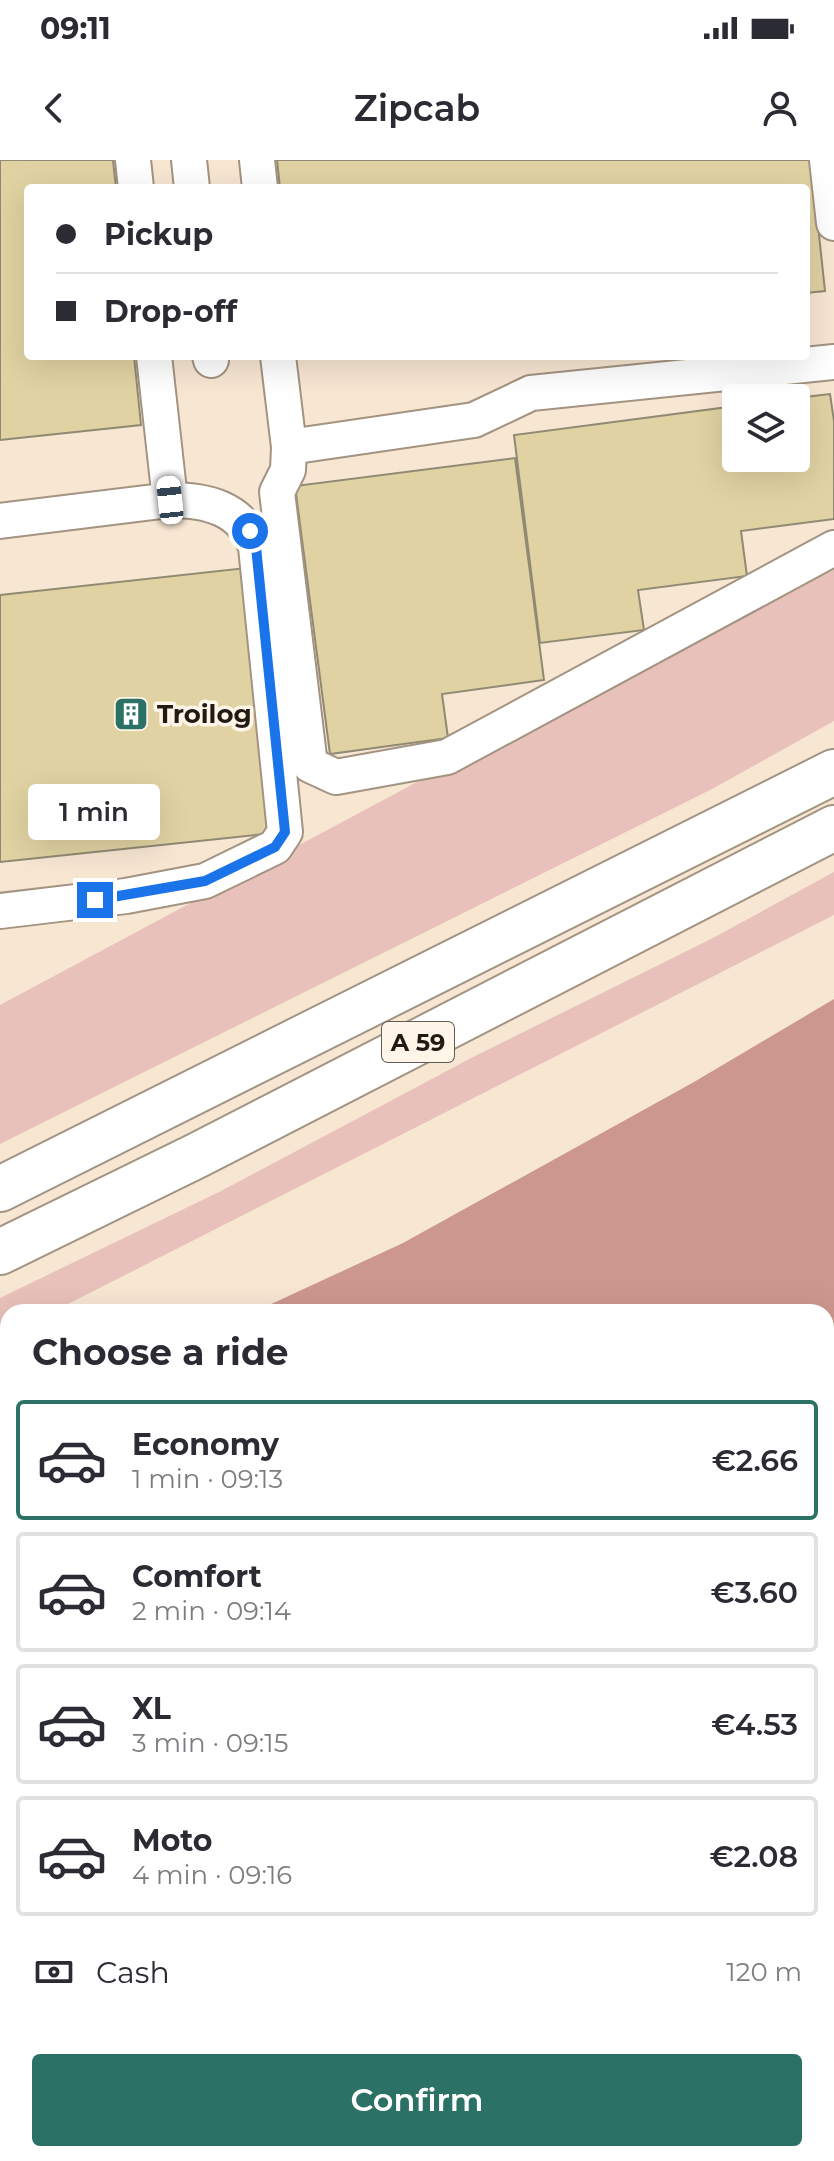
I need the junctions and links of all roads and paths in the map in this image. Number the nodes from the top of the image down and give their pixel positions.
1 (133, 160) edge
2 (189, 160) edge
3 (257, 160) edge
4 (827, 160) edge
5 (136, 184) edge
6 (192, 184) edge
7 (260, 184) edge
8 (834, 223) edge
9 (154, 360) edge
10 (278, 360) edge
11 (834, 362) edge
12 (289, 447) junction
13 (170, 500) junction
14 (0, 521) edge
15 (834, 548) edge
16 (834, 772) edge
17 (834, 828) edge
18 (0, 911) edge
19 (0, 1189) edge
20 (0, 1252) edge

1 - 5 lane
2 - 6 lane
3 - 7 lane
4 - 8 lane
9 - 13 lane
10 - 12 lane
11 - 12 lane
12 - 15 lane
13 - 14 lane
13 - 18 lane
16 - 19 highway, A 59
17 - 20 highway, A 59

